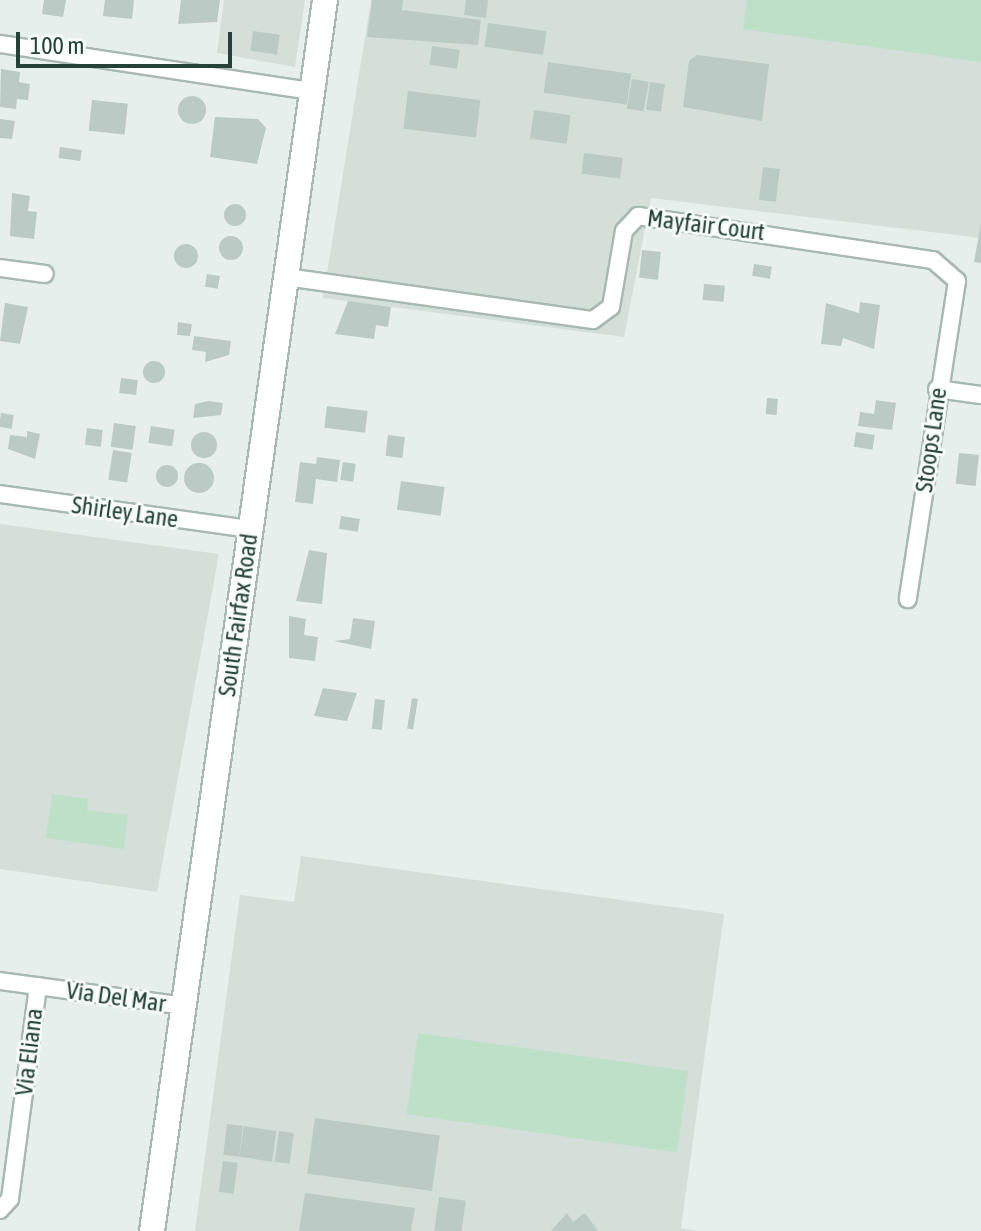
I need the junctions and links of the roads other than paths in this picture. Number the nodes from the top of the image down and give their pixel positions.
1 (325, 0) edge
2 (0, 44) edge
3 (310, 91) junction
4 (0, 268) edge
5 (45, 274) dead end
6 (286, 277) junction
7 (957, 281) joint
8 (937, 389) junction
9 (981, 395) edge
10 (0, 494) edge
11 (250, 529) junction
12 (908, 599) dead end
13 (0, 981) edge
14 (38, 986) junction
15 (184, 1006) junction
16 (0, 1210) edge
17 (152, 1231) edge

1 - 3 street, South Fairfax Road
2 - 3 street
3 - 6 street, South Fairfax Road
4 - 5 street
6 - 7 street, Mayfair Court
6 - 11 street, South Fairfax Road
7 - 8 street, Stoops Lane
8 - 9 street
8 - 12 street, Stoops Lane
10 - 11 street, Shirley Lane
11 - 15 street, South Fairfax Road
13 - 14 street, Via Del Mar
14 - 15 street, Via Del Mar
14 - 16 street, Via Eliana
15 - 17 street, South Fairfax Road

